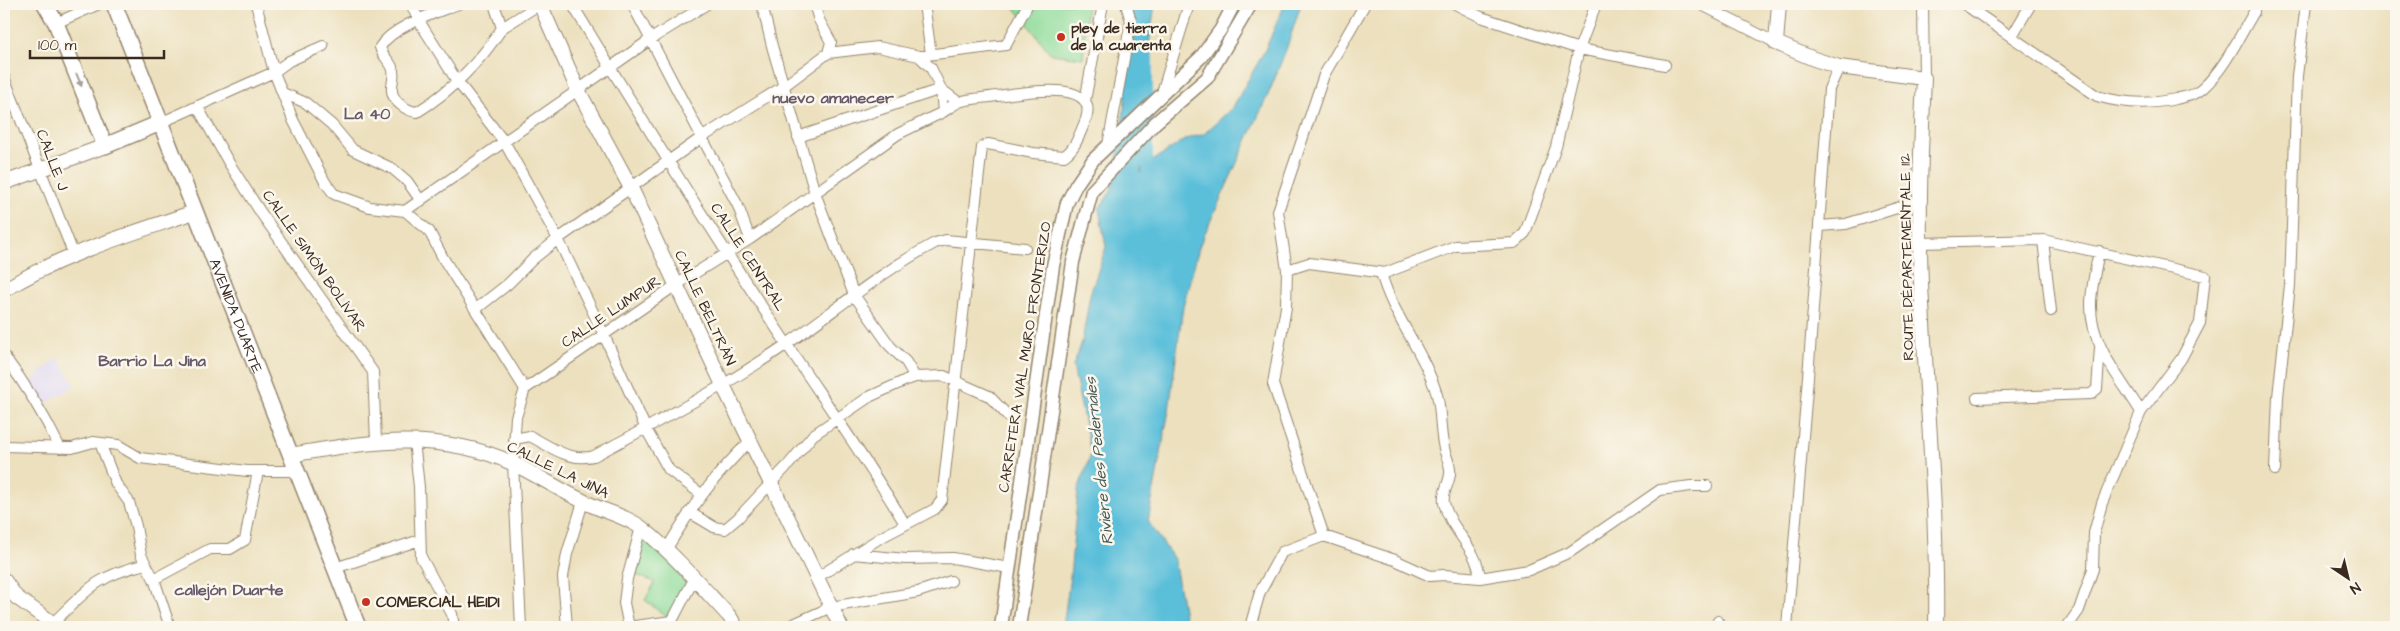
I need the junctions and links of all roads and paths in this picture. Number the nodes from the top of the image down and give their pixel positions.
1 (45, 4) edge
2 (99, 4) edge
3 (114, 4) edge
4 (256, 4) edge
5 (411, 4) edge
6 (458, 4) edge
7 (494, 4) edge
8 (540, 4) edge
9 (572, 4) edge
10 (632, 4) edge
11 (707, 4) edge
12 (762, 4) edge
13 (814, 4) edge
14 (924, 4) edge
15 (1028, 4) edge
16 (1103, 4) edge
17 (1126, 4) edge
18 (1189, 4) edge
19 (1234, 4) edge
20 (1251, 4) edge
21 (1365, 4) edge
22 (1455, 4) edge
23 (1596, 4) edge
24 (1700, 4) edge
25 (1779, 4) edge
26 (1923, 4) edge
27 (1964, 4) edge
28 (2031, 4) edge
29 (2254, 4) edge
30 (2306, 4) edge
31 (419, 21) junction
32 (56, 23) junction
33 (502, 28) junction
34 (2012, 36) junction
35 (651, 39) junction
36 (1776, 43) junction
37 (323, 46) dead end
38 (1579, 49) junction
39 (828, 53) junction
40 (931, 54) junction
41 (919, 56) junction
42 (1664, 65) dead end
43 (1839, 67) junction
44 (611, 68) junction
45 (274, 72) junction
46 (4, 77) edge
47 (1924, 78) junction
48 (457, 81) junction
49 (784, 86) junction
50 (941, 88) junction
51 (578, 90) junction
52 (283, 93) junction
53 (1160, 98) junction
54 (1085, 101) junction
55 (958, 102) junction
56 (197, 106) junction
57 (943, 112) junction
58 (160, 123) junction
59 (798, 137) junction
60 (701, 138) junction
61 (505, 143) junction
62 (1108, 144) junction
63 (105, 146) junction
64 (668, 162) junction
65 (39, 171) junction
66 (4, 183) edge
67 (631, 188) junction
68 (815, 194) junction
69 (421, 201) junction
70 (1919, 201) junction
71 (405, 211) junction
72 (194, 212) junction
73 (1820, 226) junction
74 (558, 239) junction
75 (750, 239) junction
76 (2043, 240) junction
77 (972, 241) junction
78 (1920, 243) junction
79 (1025, 248) dead end
80 (2098, 251) junction
81 (73, 253) junction
82 (728, 253) junction
83 (1287, 270) junction
84 (1381, 273) junction
85 (676, 285) junction
86 (4, 290) edge
87 (854, 295) junction
88 (476, 309) junction
89 (2051, 310) dead end
90 (604, 335) junction
91 (787, 344) junction
92 (2100, 348) junction
93 (4, 358) edge
94 (915, 377) junction
95 (955, 383) junction
96 (723, 385) junction
97 (524, 389) junction
98 (1977, 398) dead end
99 (2141, 412) junction
100 (838, 416) junction
101 (1011, 418) dead end
102 (646, 429) junction
103 (514, 440) junction
104 (376, 441) junction
105 (414, 441) junction
106 (750, 441) junction
107 (100, 443) junction
108 (4, 446) edge
109 (60, 448) junction
110 (291, 455) junction
111 (513, 463) junction
112 (2275, 470) dead end
113 (258, 471) junction
114 (298, 471) junction
115 (770, 483) junction
116 (1707, 486) dead end
117 (701, 494) junction
118 (583, 502) junction
119 (689, 512) junction
120 (905, 524) junction
121 (640, 527) junction
122 (1324, 536) junction
123 (420, 540) junction
124 (666, 550) junction
125 (853, 554) junction
126 (146, 564) junction
127 (335, 568) junction
128 (1009, 568) junction
129 (816, 578) junction
130 (1480, 578) junction
131 (154, 579) junction
132 (694, 579) junction
133 (4, 580) edge
134 (951, 581) dead end
135 (832, 607) junction
136 (674, 624) edge
137 (52, 626) edge
138 (170, 627) edge
139 (358, 627) edge
140 (454, 627) edge
141 (521, 627) edge
142 (567, 627) edge
143 (629, 627) edge
144 (736, 627) edge
145 (788, 627) edge
146 (840, 627) edge
147 (1001, 627) edge
148 (1020, 627) edge
149 (1250, 627) edge
150 (1787, 627) edge
151 (1936, 627) edge
152 (2067, 627) edge

1 - 32 main road
2 - 32 street
3 - 58 main road, AVENIDA DUARTE
4 - 45 street
5 - 31 street
6 - 31 street
7 - 33 street
8 - 33 street
8 - 51 main road, CALLE BELTRÁN
9 - 44 street, CALLE CENTRAL
10 - 35 street
11 - 35 street
12 - 49 street
13 - 39 street
14 - 40 street
15 - 40 street
16 - 54 street
17 - 62 street
18 - 53 street
19 - 53 street, CARRETERA VIAL MURO FRONTERIZO
20 - 148 street
21 - 83 street
22 - 38 street
23 - 38 street
24 - 36 street
25 - 36 main road
26 - 47 street
27 - 34 street
28 - 34 street
29 - 34 street
30 - 112 street
31 - 48 street
31 - 48 street
32 -> 63 main road
33 - 48 street
35 - 44 street
35 - 60 street
36 - 43 main road
37 - 45 street
38 - 42 street
38 - 84 street
39 - 41 street
39 - 49 street
40 - 41 street
41 - 50 street
43 - 47 main road
43 - 73 street
44 - 51 street
44 - 64 street, CALLE CENTRAL
45 - 52 street
45 - 56 street
46 - 65 street, CALLE J
47 - 70 main road, ROUTE DÉPARTEMENTALE 112
48 - 61 street
49 - 59 street
49 - 60 street
50 - 55 street
50 - 57 street
50 - 59 street
51 - 61 street
51 - 67 main road, CALLE BELTRÁN
52 - 69 street
52 - 71 street
53 - 62 street, CARRETERA VIAL MURO FRONTERIZO
54 - 55 street
54 - 77 street
55 - 57 street, CALLE LUMPUR
56 - 58 street
56 - 104 street, CALLE SIMÓN BOLÍVAR
57 - 68 street, CALLE LUMPUR
58 - 63 main road
58 - 72 main road, AVENIDA DUARTE
59 - 68 street
60 - 64 street
60 - 75 street
61 - 69 street
61 - 74 street
62 - 128 street, CARRETERA VIAL MURO FRONTERIZO
63 - 65 main road
64 - 67 street
64 - 82 street, CALLE CENTRAL
65 - 66 main road
65 - 81 street, CALLE J
67 - 74 street
67 - 85 main road, CALLE BELTRÁN
68 - 75 street, CALLE LUMPUR
68 - 87 street
69 - 71 street
70 - 73 street
70 - 78 main road, ROUTE DÉPARTEMENTALE 112
71 - 88 street
72 - 81 main road
72 - 110 main road, AVENIDA DUARTE
73 - 150 street
74 - 88 street
74 - 90 street
75 - 82 street, CALLE LUMPUR
76 - 78 street
76 - 80 street
76 - 89 street
77 - 79 street
77 - 87 street
77 - 95 street
78 - 151 main road, ROUTE DÉPARTEMENTALE 112
80 - 92 street
80 - 99 street
81 - 86 main road
82 - 85 street, CALLE LUMPUR
82 - 91 street, CALLE CENTRAL
83 - 84 street
83 - 122 street
84 - 130 street
85 - 90 street, CALLE LUMPUR
85 - 96 main road, CALLE BELTRÁN
87 - 91 street
87 - 94 street
88 - 97 street
90 - 97 street, CALLE LUMPUR
90 - 102 street
91 - 96 street
91 - 100 street, CALLE CENTRAL
92 - 98 street
92 - 99 street
93 - 109 street
94 - 95 street
94 - 100 street
95 - 101 street
95 - 120 street
96 - 102 street
96 - 106 main road, CALLE BELTRÁN
97 - 103 street
99 - 152 street
100 - 115 street
100 - 120 street, CALLE CENTRAL
102 - 103 street
102 - 117 street
103 - 111 street
104 - 105 main road, CALLE LA JINA
104 - 110 main road, CALLE LA JINA
105 - 111 main road, CALLE LA JINA
105 - 123 street
106 - 115 main road, CALLE BELTRÁN
106 - 117 street
107 - 109 street
107 - 113 street
107 - 126 street
108 - 109 street
110 - 114 main road, AVENIDA DUARTE
111 - 118 main road, CALLE LA JINA
111 - 141 street
113 - 114 street
113 - 131 street
114 - 127 main road, AVENIDA DUARTE
115 - 119 street
115 - 129 main road, CALLE BELTRÁN
116 - 130 street
117 - 119 street
118 - 121 main road, CALLE LA JINA
118 - 142 street
119 - 124 street
120 - 125 street
121 - 124 main road, CALLE LA JINA
121 - 143 street
122 - 130 street
122 - 149 street
123 - 127 street
123 - 140 street
124 - 132 main road, CALLE LA JINA
125 - 128 street
125 - 129 street
126 - 131 street
126 - 137 street
127 - 139 main road, AVENIDA DUARTE
128 - 147 street, CARRETERA VIAL MURO FRONTERIZO
129 - 135 main road, CALLE BELTRÁN
131 - 138 street
132 - 136 street
132 - 144 main road, CALLE LA JINA
133 - 137 main road
134 - 135 street
135 - 145 street
135 - 146 main road, CALLE BELTRÁN
136 - 143 street

